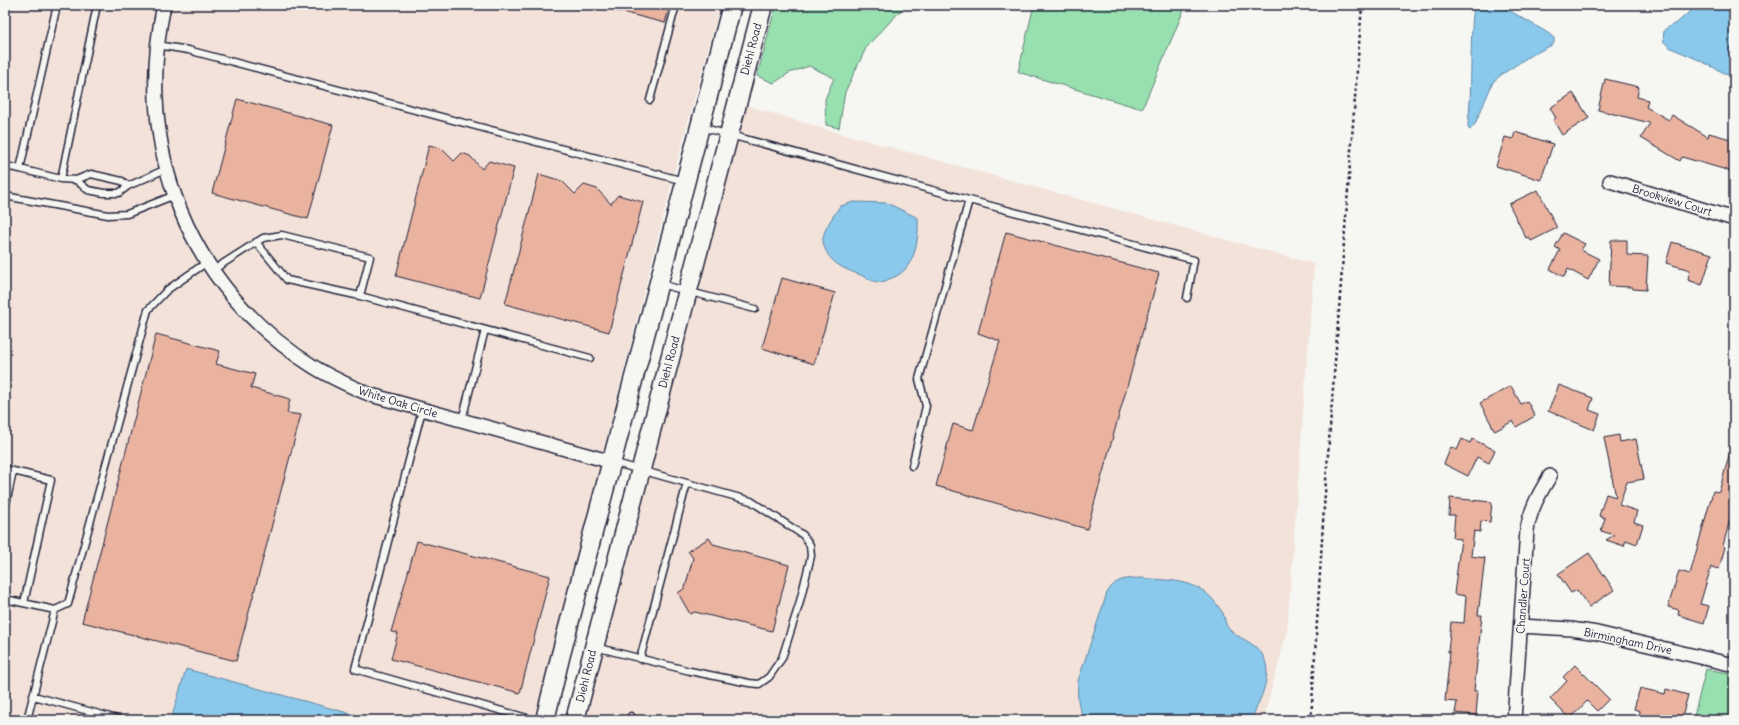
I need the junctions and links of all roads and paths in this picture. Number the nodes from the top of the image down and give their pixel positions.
1 (56, 5) edge
2 (97, 5) edge
3 (164, 5) edge
4 (676, 5) edge
5 (732, 5) edge
6 (763, 5) edge
7 (1362, 5) edge
8 (157, 45) junction
9 (650, 100) dead end
10 (700, 126) junction
11 (729, 134) junction
12 (5, 166) edge
13 (20, 169) junction
14 (166, 169) junction
15 (61, 179) junction
16 (76, 180) junction
17 (686, 181) junction
18 (1610, 181) dead end
19 (128, 186) junction
20 (175, 195) junction
21 (5, 196) edge
22 (969, 200) junction
23 (1734, 219) edge
24 (256, 242) junction
25 (210, 266) junction
26 (659, 284) junction
27 (688, 292) junction
28 (360, 296) junction
29 (1187, 298) dead end
30 (755, 308) dead end
31 (485, 330) junction
32 (590, 358) dead end
33 (422, 410) junction
34 (462, 420) junction
35 (612, 462) junction
36 (912, 466) dead end
37 (5, 469) edge
38 (640, 470) junction
39 (13, 471) junction
40 (1550, 476) dead end
41 (687, 483) junction
42 (5, 509) edge
43 (5, 599) edge
44 (24, 603) junction
45 (55, 610) junction
46 (1521, 626) junction
47 (594, 647) junction
48 (640, 659) junction
49 (1734, 665) edge
50 (34, 696) junction
51 (27, 720) edge
52 (121, 720) edge
53 (534, 720) edge
54 (545, 720) edge
55 (575, 720) edge
56 (1311, 720) edge
57 (1514, 720) edge

1 - 13 lane
2 - 15 lane
3 - 8 street, White Oak Circle
4 - 9 lane
5 - 10 street
6 - 11 street, Diehl Road
7 - 56 path
8 - 14 street, White Oak Circle
8 - 17 lane
10 - 11 lane
10 - 17 street
11 - 22 lane
11 - 27 street, Diehl Road
12 - 13 lane
13 - 15 lane
14 - 19 lane
14 - 20 street, White Oak Circle
15 - 16 lane
16 - 19 lane
16 - 19 lane
17 - 26 street
18 - 23 street, Brookview Court
20 - 21 lane
20 - 25 street, White Oak Circle
22 - 29 lane
22 - 36 lane
24 - 25 lane
24 - 28 lane
24 - 28 lane
25 - 33 street, White Oak Circle
25 - 45 lane
26 - 27 lane
26 - 35 street
27 - 30 lane
27 - 38 street, Diehl Road
28 - 31 lane
31 - 32 lane
31 - 34 lane
33 - 34 street, White Oak Circle
33 - 53 lane
34 - 35 street, White Oak Circle
35 - 38 lane
35 - 54 street
37 - 39 lane
38 - 41 lane
38 - 47 street, Diehl Road
39 - 42 lane
39 - 44 lane
40 - 46 street, Chandler Court
41 - 48 lane
41 - 48 lane
43 - 44 lane
44 - 45 lane
45 - 50 lane
46 - 49 street, Birmingham Drive
46 - 57 street, Chandler Court
47 - 48 lane
47 - 55 street, Diehl Road
50 - 51 lane
50 - 52 lane

